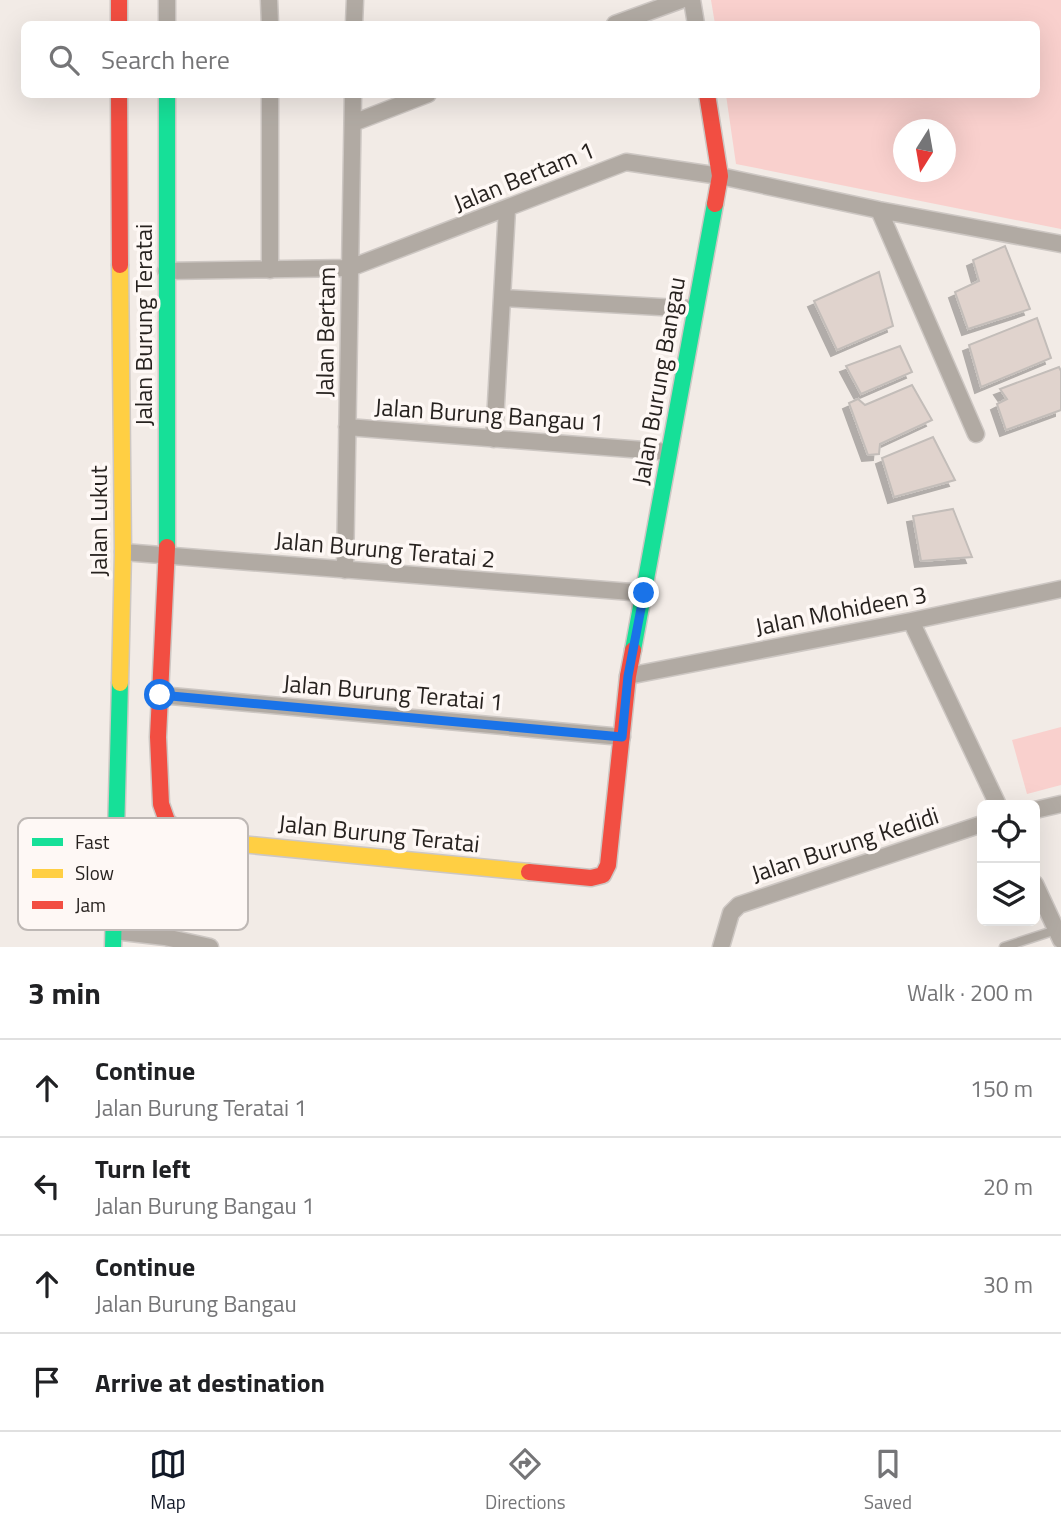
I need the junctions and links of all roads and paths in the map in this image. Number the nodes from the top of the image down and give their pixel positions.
1 (118, 0) edge
2 (167, 0) edge
3 (269, 0) edge
4 (355, 0) edge
5 (681, 0) edge
6 (692, 0) edge
7 (119, 21) edge
8 (167, 21) edge
9 (270, 21) edge
10 (354, 21) edge
11 (623, 21) edge
12 (696, 21) edge
13 (119, 98) edge
14 (167, 98) edge
15 (270, 98) edge
16 (353, 98) edge
17 (417, 98) edge
18 (708, 98) edge
19 (353, 122) junction
20 (720, 176) junction
21 (507, 209) junction
22 (879, 210) junction
23 (1061, 244) edge
24 (350, 268) junction
25 (270, 270) junction
26 (166, 271) junction
27 (502, 298) junction
28 (695, 309) junction
29 (347, 427) junction
30 (976, 435) dead end
31 (494, 439) junction
32 (669, 452) junction
33 (123, 552) junction
34 (167, 555) junction
35 (345, 570) junction
36 (1061, 589) edge
37 (644, 593) junction
38 (911, 621) junction
39 (628, 676) junction
40 (160, 695) junction
41 (622, 737) junction
42 (996, 800) edge
43 (1061, 804) edge
44 (1040, 809) edge
45 (117, 818) edge
46 (166, 818) edge
47 (977, 826) edge
48 (248, 845) edge
49 (1040, 895) edge
50 (1059, 935) edge
51 (114, 939) edge
52 (210, 947) edge
53 (721, 947) edge
54 (1004, 947) edge

1 - 7 street
2 - 8 street
3 - 9 street
4 - 10 street
5 - 11 street
6 - 12 street
13 - 33 street, Jalan Lukut
14 - 26 street, Jalan Burung Teratai
15 - 25 street
16 - 19 street, Jalan Bertam
17 - 19 street
18 - 20 street, Jalan Burung Bangau
19 - 24 street, Jalan Bertam
20 - 21 street, Jalan Bertam 1
20 - 22 street, Jalan Bertam 1
20 - 28 street, Jalan Burung Bangau
21 - 24 street, Jalan Bertam 1
21 - 27 street
22 - 23 street, Jalan Bertam 1
22 - 30 street
24 - 25 street, Jalan Bertam 1
24 - 29 street, Jalan Bertam
25 - 26 street, Jalan Bertam 1
26 - 34 street, Jalan Burung Teratai
27 - 28 street
27 - 31 street
28 - 32 street, Jalan Burung Bangau
29 - 31 street, Jalan Burung Bangau 1
29 - 35 street, Jalan Bertam
31 - 32 street, Jalan Burung Bangau 1
32 - 37 street, Jalan Burung Bangau
33 - 34 street, Jalan Burung Teratai 2
33 - 45 street, Jalan Lukut
34 - 35 street, Jalan Burung Teratai 2
34 - 40 street, Jalan Burung Teratai
35 - 37 street, Jalan Burung Teratai 2
36 - 38 street, Jalan Mohideen 3
37 - 39 street, Jalan Burung Bangau
38 - 39 street, Jalan Mohideen 3
38 - 42 street
39 - 41 street
40 - 41 street, Jalan Burung Teratai 1
40 - 46 street, Jalan Burung Teratai
41 - 48 street, Jalan Burung Teratai
43 - 44 street
47 - 53 street, Jalan Burung Kedidi
49 - 50 street
50 - 54 lane
51 - 52 street

